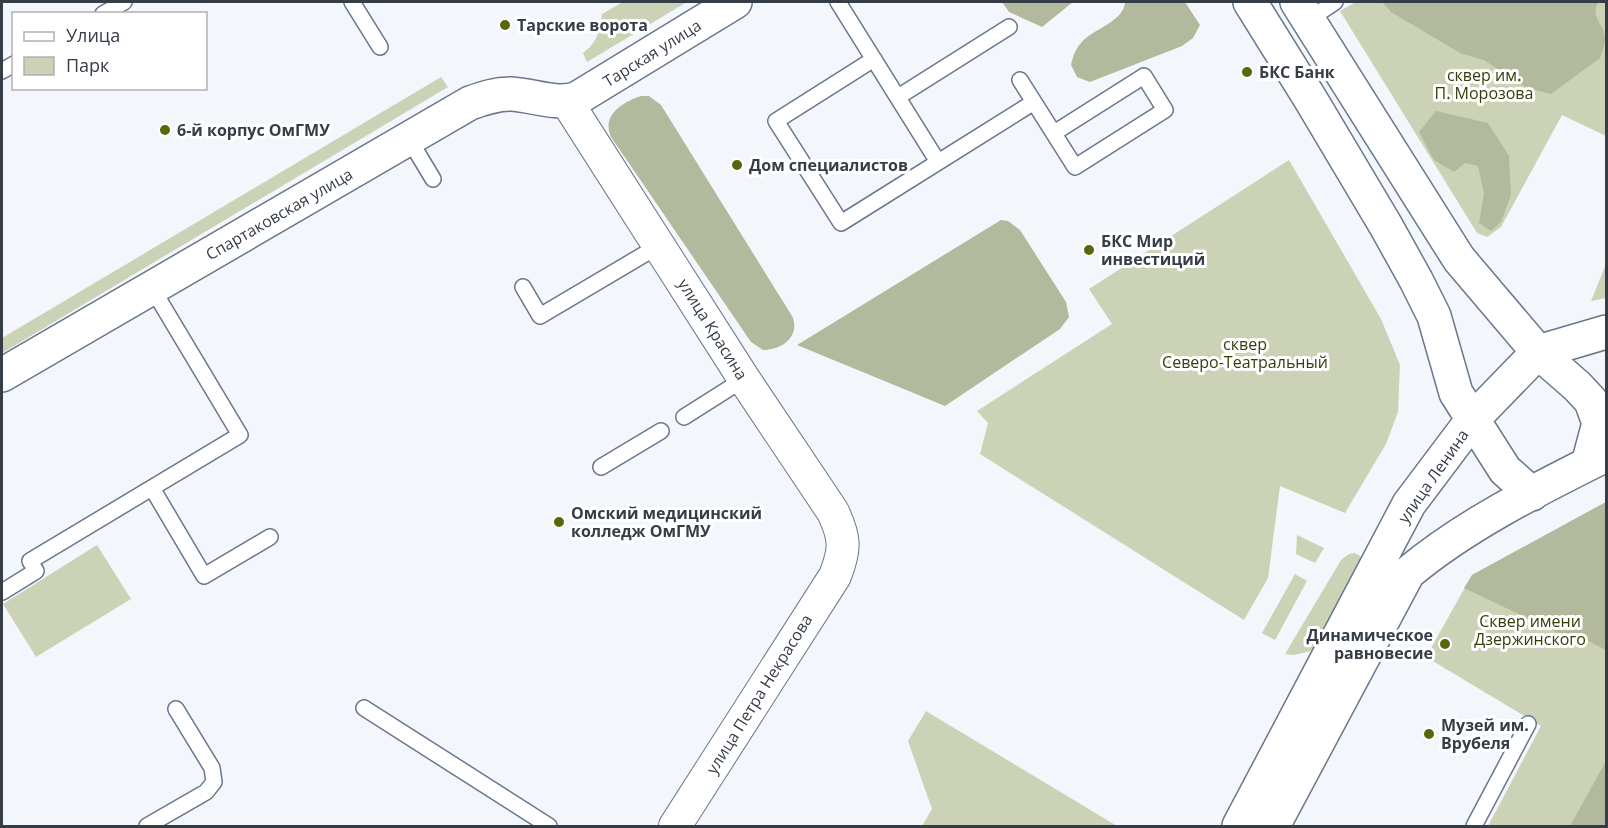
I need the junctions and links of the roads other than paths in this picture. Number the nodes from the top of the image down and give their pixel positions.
1 (124, 2) edge
2 (351, 2) edge
3 (735, 2) edge
4 (838, 2) edge
5 (1250, 2) edge
6 (1335, 2) edge
7 (1302, 10) edge
8 (106, 12) edge
9 (1009, 27) dead end
10 (1275, 41) junction
11 (380, 47) dead end
12 (874, 59) junction
13 (1020, 80) dead end
14 (898, 97) junction
15 (567, 102) junction
16 (1034, 102) junction
17 (1054, 133) junction
18 (409, 139) junction
19 (938, 162) junction
20 (433, 179) dead end
21 (660, 245) junction
22 (523, 287) dead end
23 (152, 288) junction
24 (1606, 332) edge
25 (1538, 352) junction
26 (2, 375) edge
27 (744, 379) junction
28 (684, 417) dead end
29 (1473, 419) junction
30 (661, 431) dead end
31 (1596, 454) edge
32 (601, 467) dead end
33 (152, 488) junction
34 (1532, 494) junction
35 (270, 537) dead end
36 (841, 561) joint
37 (2, 592) edge
38 (364, 708) dead end
39 (176, 709) dead end
40 (1528, 724) dead end
41 (147, 826) edge
42 (549, 826) edge
43 (675, 826) edge
44 (1239, 826) edge
45 (1274, 826) edge
46 (1474, 826) edge

1 - 8 lane
2 - 11 lane
3 - 15 main road, Тарская улица
4 - 12 lane
5 - 10 main road, улица Ленина
6 - 7 lane
7 - 10 main road
7 - 25 main road
9 - 14 lane
10 - 29 main road, улица Ленина
12 - 14 lane
12 - 19 lane
13 - 16 lane
14 - 19 lane
15 - 18 main road, Спартаковская улица
15 - 21 street, улица Красина
16 - 17 lane
16 - 19 lane
17 - 17 lane
18 - 20 lane
18 - 23 main road, Спартаковская улица
21 - 22 lane
21 - 27 street, улица Красина
23 - 26 main road, Спартаковская улица
23 - 33 lane
24 - 25 main road
25 - 29 main road
25 - 31 main road
27 - 28 lane
27 - 36 street, улица Красина
29 - 34 main road
29 - 44 main road, улица Ленина
30 - 32 lane
31 - 34 main road
33 - 35 lane
33 - 37 lane
34 - 45 main road
36 - 43 street, улица Петра Некрасова
38 - 42 lane
39 - 41 lane
40 - 46 lane

